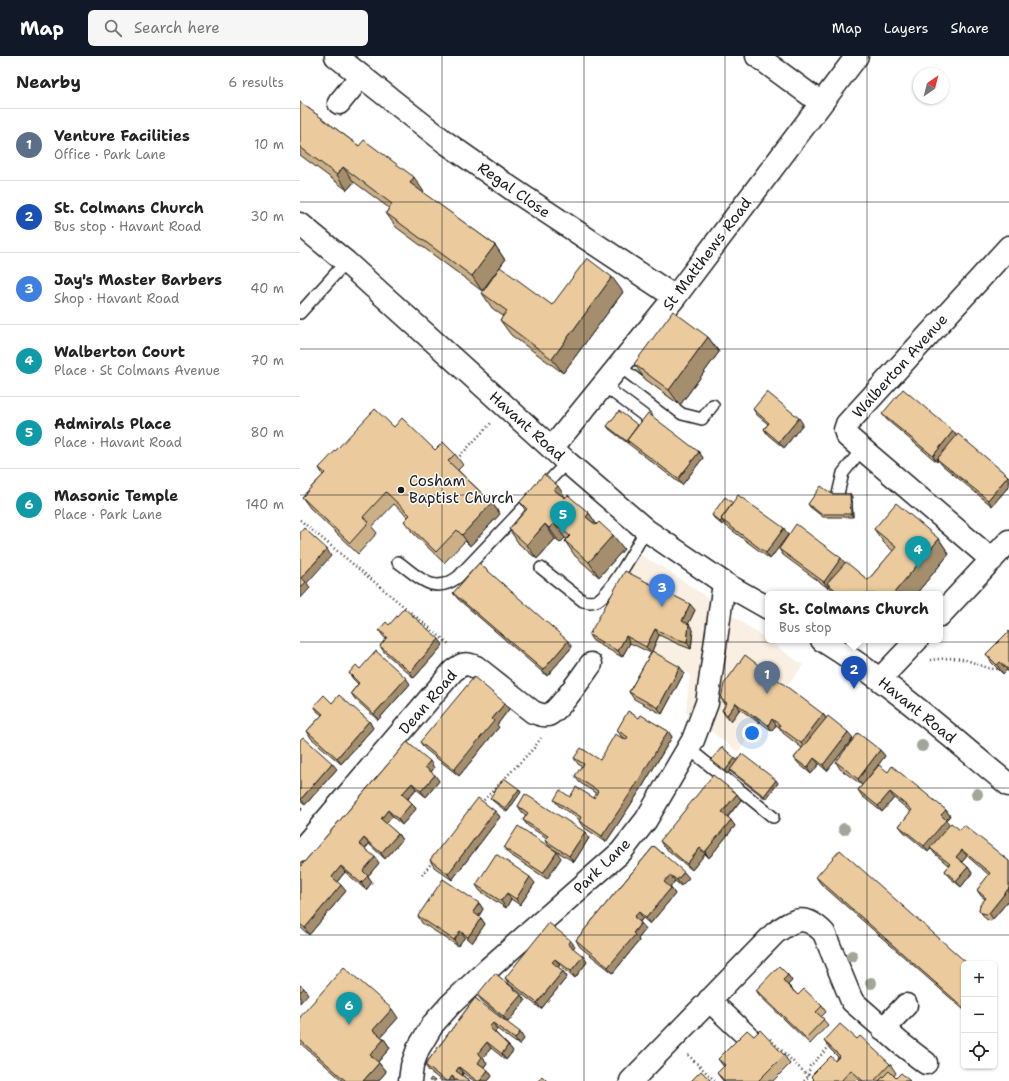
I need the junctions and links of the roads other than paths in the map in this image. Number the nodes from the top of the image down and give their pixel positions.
1 (336, 56) edge
2 (757, 56) edge
3 (857, 56) edge
4 (360, 76) junction
5 (339, 103) dead end
6 (821, 103) junction
7 (300, 224) edge
8 (1009, 247) edge
9 (346, 262) junction
10 (674, 296) junction
11 (300, 313) edge
12 (619, 366) junction
13 (603, 385) junction
14 (713, 405) dead end
15 (646, 417) edge
16 (862, 449) junction
17 (560, 455) junction
18 (838, 494) edge
19 (646, 530) junction
20 (1009, 541) edge
21 (992, 560) junction
22 (398, 562) dead end
23 (541, 568) dead end
24 (724, 583) junction
25 (765, 606) edge
26 (943, 612) edge
27 (827, 643) edge
28 (914, 643) edge
29 (591, 664) dead end
30 (887, 672) junction
31 (688, 748) junction
32 (1009, 785) edge
33 (773, 817) dead end
34 (300, 851) edge
35 (709, 1000) junction
36 (906, 1005) dead end
37 (883, 1029) junction
38 (747, 1036) edge
39 (926, 1063) dead end
40 (410, 1081) edge
41 (631, 1081) edge

1 - 4 street, Regal Close
2 - 6 street
3 - 6 street, St Matthews Road
4 - 5 street
4 - 10 street, Regal Close
6 - 10 street, St Matthews Road
7 - 9 street, Havant Road
8 - 16 street, Walberton Avenue
9 - 11 lane
9 - 17 street, Havant Road
10 - 12 street, St Matthews Road
12 - 13 street, St Matthews Road
12 - 14 lane
13 - 15 lane
13 - 17 street, St Matthews Road
16 - 18 lane
16 - 21 street, Walberton Avenue
17 - 19 street, Havant Road
17 - 22 lane
19 - 23 lane
19 - 24 street, Havant Road
20 - 21 street
21 - 26 street
24 - 25 street, Havant Road
24 - 31 street, Park Lane
27 - 30 street, Havant Road
28 - 30 street
29 - 34 street, Dean Road
30 - 32 street, Havant Road
31 - 33 lane
31 - 40 street, Park Lane
35 - 37 street
35 - 38 street
35 - 41 street
36 - 37 street
37 - 39 street

